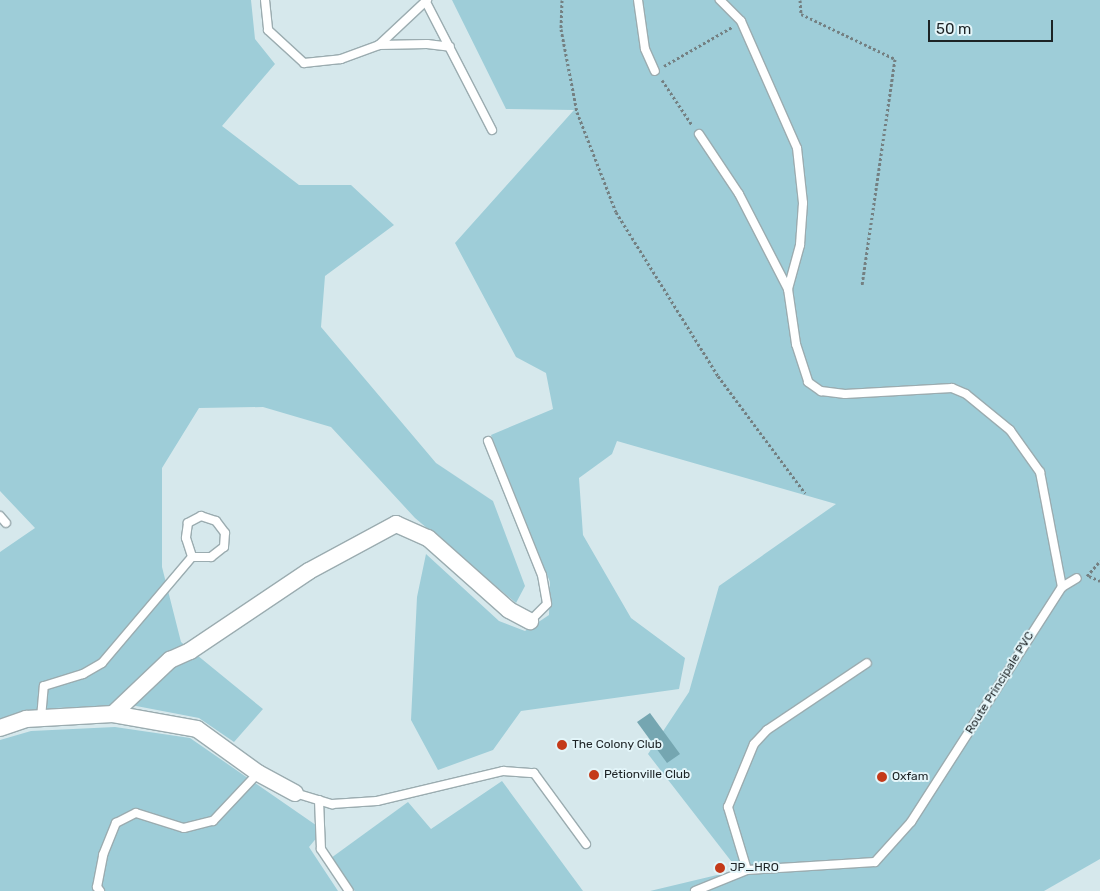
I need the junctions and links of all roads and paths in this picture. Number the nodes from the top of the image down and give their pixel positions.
1 (266, 0) edge
2 (562, 0) edge
3 (638, 0) edge
4 (720, 0) edge
5 (800, 0) edge
6 (426, 1) edge
7 (741, 21) junction
8 (379, 45) junction
9 (450, 47) junction
10 (655, 71) junction
11 (492, 130) dead end
12 (699, 134) joint
13 (862, 286) dead end
14 (788, 289) junction
15 (488, 441) dead end
16 (805, 493) dead end
17 (0, 516) edge
18 (6, 523) dead end
19 (192, 557) junction
20 (1100, 561) edge
21 (1089, 576) junction
22 (1077, 578) joint
23 (1100, 581) edge
24 (1062, 587) junction
25 (530, 621) joint
26 (867, 663) dead end
27 (113, 714) junction
28 (42, 718) junction
29 (0, 728) edge
30 (258, 774) junction
31 (295, 793) joint
32 (320, 800) junction
33 (586, 844) dead end
34 (747, 870) junction
35 (100, 891) edge
36 (349, 891) edge
37 (695, 891) edge

1 - 8 lane
2 - 16 path
3 - 10 lane
4 - 7 lane
5 - 13 path
6 - 8 lane
6 - 9 lane
7 - 10 path
7 - 14 lane
8 - 9 lane
9 - 11 lane
10 - 12 path
12 - 14 lane
14 - 24 lane
15 - 25 lane
17 - 18 lane
19 - 19 lane
19 - 28 lane
20 - 21 path
21 - 22 path
21 - 23 path
22 - 24 lane, Route Principale PVC
24 - 34 lane, Route Principale PVC
25 - 27 street
26 - 34 lane
27 - 28 street
27 - 30 street
28 - 29 street
30 - 31 street
30 - 35 lane
31 - 32 lane
32 - 33 lane
32 - 36 lane
34 - 37 lane, Route Principale PVC

